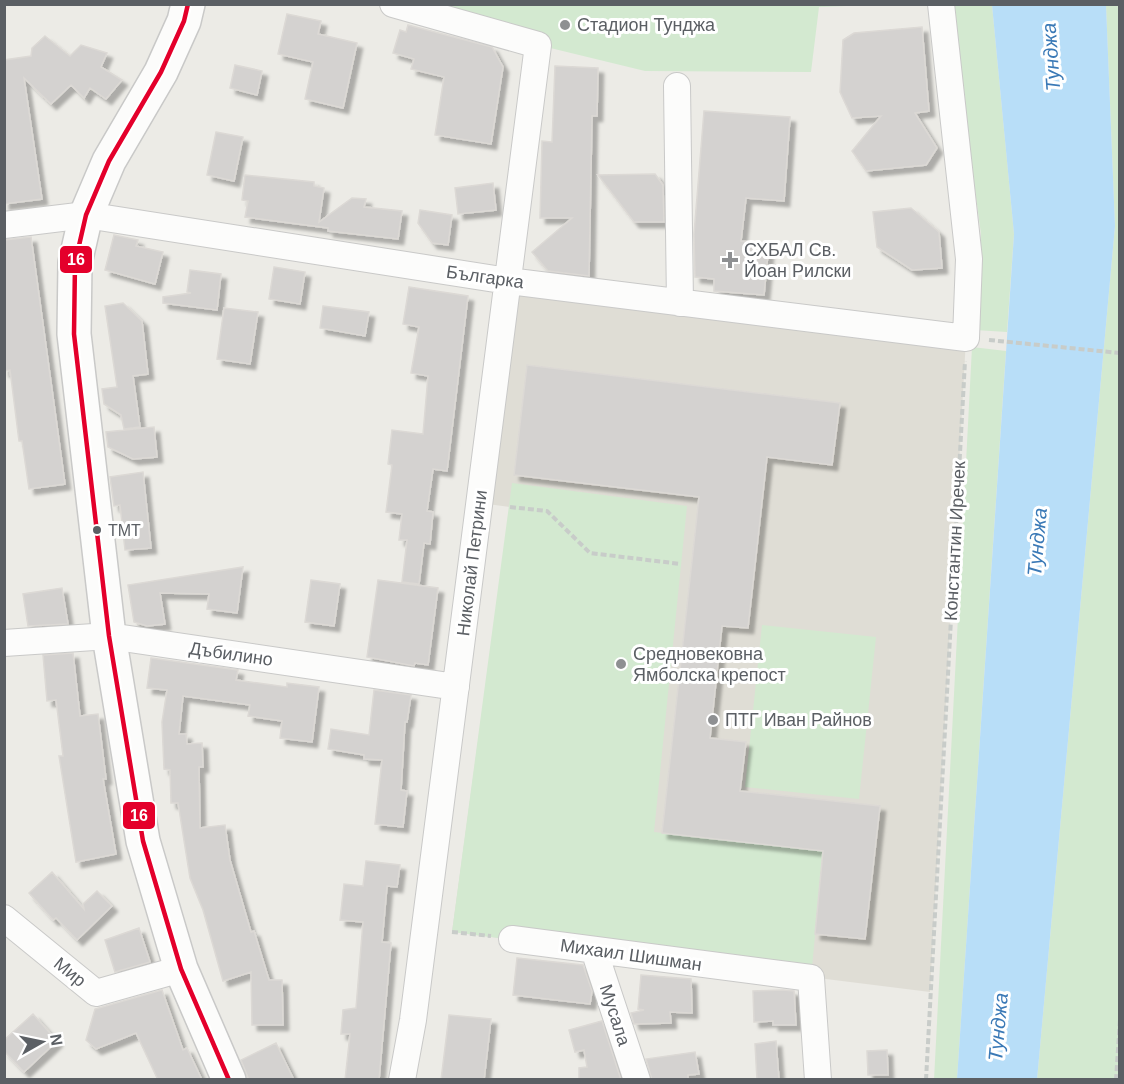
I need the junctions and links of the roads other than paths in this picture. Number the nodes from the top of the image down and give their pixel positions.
1 (188, 4) edge
2 (393, 4) edge
3 (941, 4) edge
4 (677, 86) dead end
5 (86, 215) junction
6 (4, 225) edge
7 (508, 281) junction
8 (680, 303) junction
9 (109, 636) junction
10 (4, 643) edge
11 (456, 687) junction
12 (4, 918) edge
13 (512, 939) road end
14 (594, 950) junction
15 (181, 969) junction
16 (229, 1080) edge
17 (402, 1080) edge
18 (637, 1080) edge
19 (818, 1080) edge

1 - 5 street
2 - 7 street, Николай Петрини
3 - 8 street, Българка
4 - 8 street
5 - 6 street, Българка
5 - 7 street, Българка
5 - 9 street
7 - 8 street, Българка
7 - 11 street, Николай Петрини
9 - 10 street, Дъбилино
9 - 11 street, Дъбилино
9 - 15 street
11 - 17 street, Николай Петрини
12 - 15 street, Мир
13 - 14 street, Михаил Шишман
14 - 18 street, Мусала
14 - 19 street, Михаил Шишман
15 - 16 street

